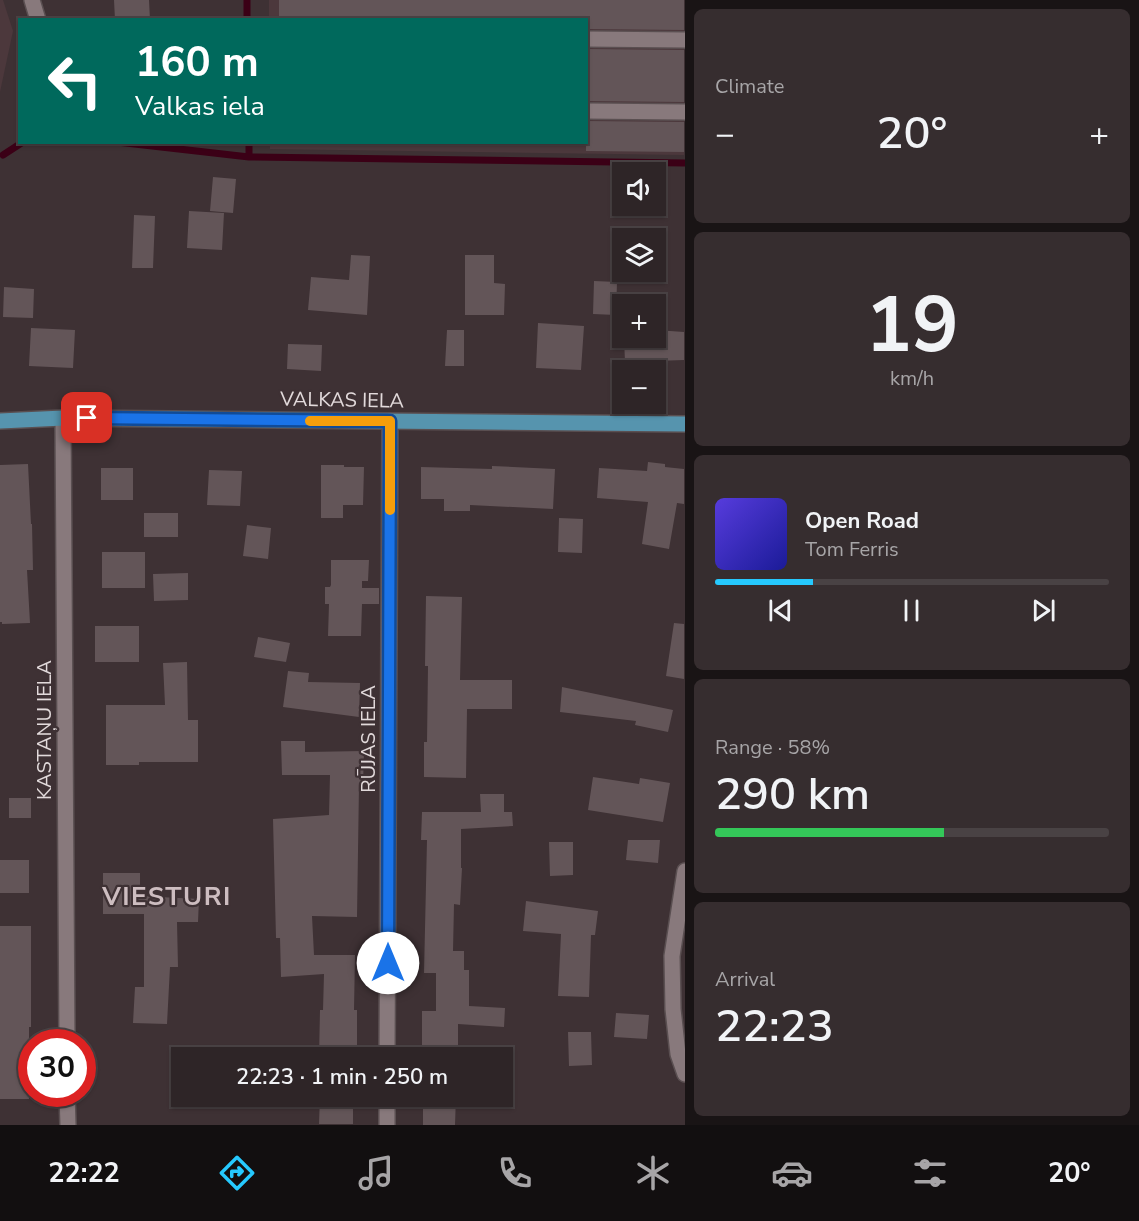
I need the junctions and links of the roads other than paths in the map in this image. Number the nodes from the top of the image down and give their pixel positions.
1 (32, 0) edge
2 (37, 18) edge
3 (588, 39) edge
4 (684, 40) edge
5 (588, 111) edge
6 (684, 112) edge
7 (63, 418) junction
8 (0, 421) edge
9 (390, 421) junction
10 (684, 424) edge
11 (684, 872) edge
12 (67, 1029) edge
13 (387, 1047) edge
14 (684, 1074) edge
15 (67, 1107) edge
16 (387, 1107) edge
17 (68, 1125) edge
18 (387, 1125) edge

1 - 2 street
3 - 4 street
5 - 6 street
7 - 8 main road, VALKAS IELA
7 - 9 main road, VALKAS IELA
7 - 12 street, KASTAŅU IELA
9 - 10 main road, VALKAS IELA
9 - 13 street, RŪJAS IELA
11 - 14 street
15 - 17 street
16 - 18 street

